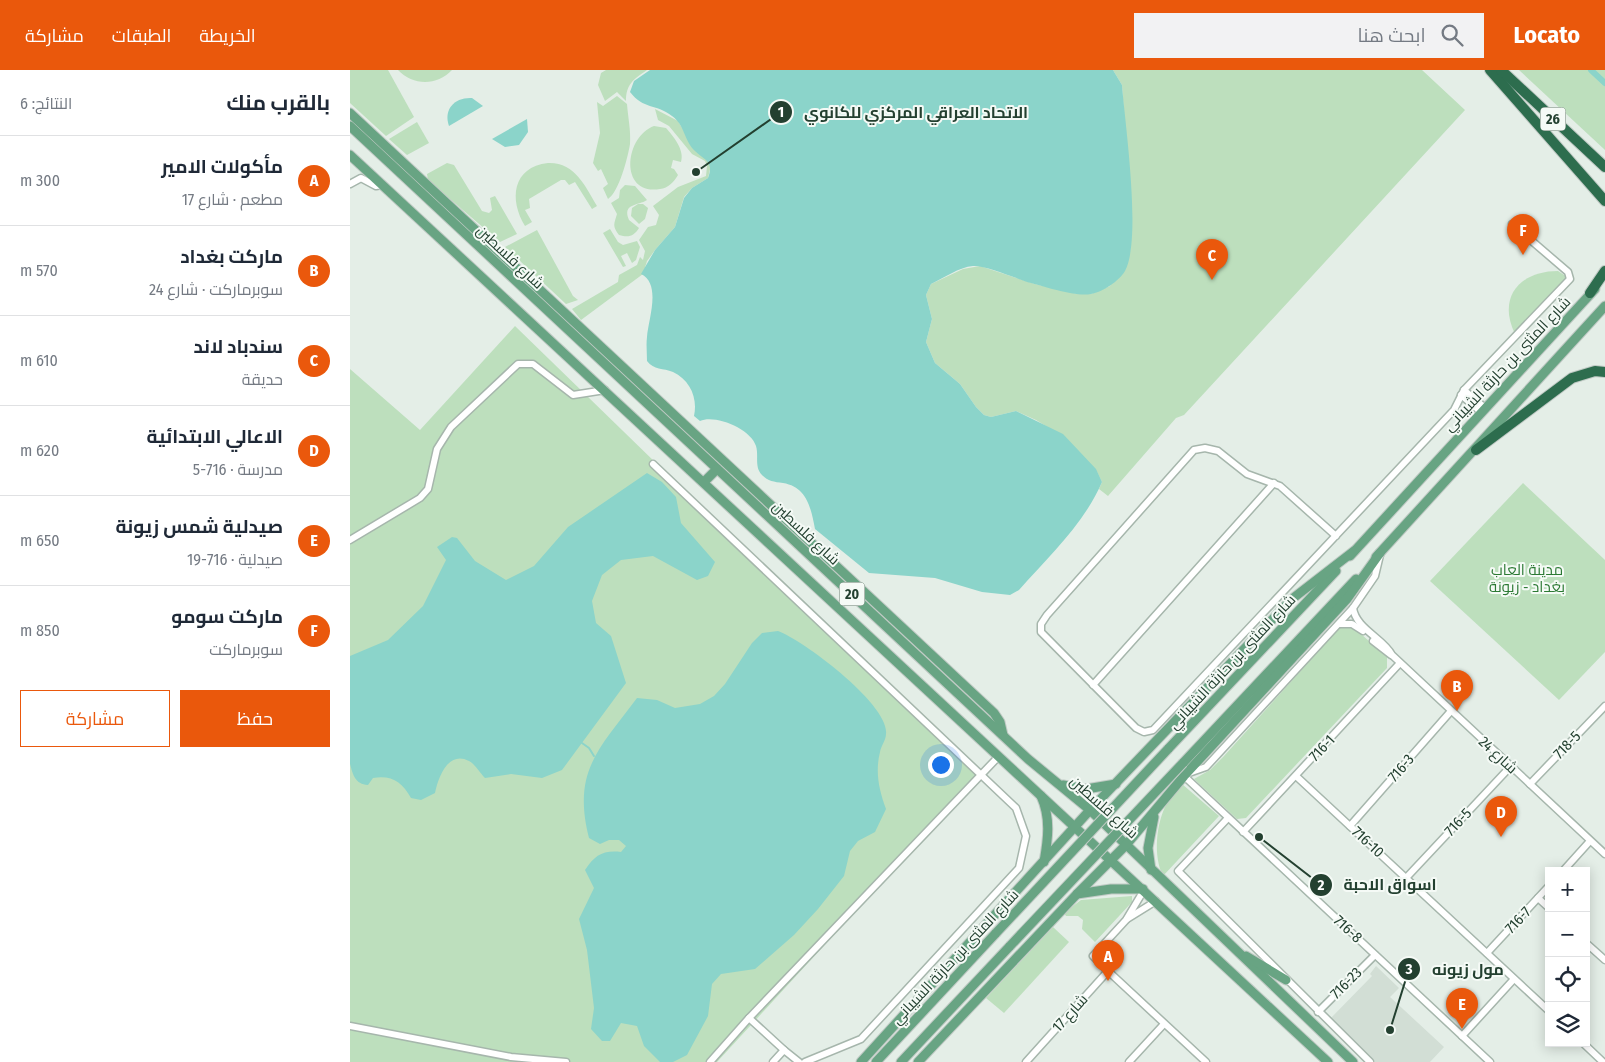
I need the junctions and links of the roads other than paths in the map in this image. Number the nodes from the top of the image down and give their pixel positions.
1 (1490, 70) edge
2 (1500, 70) edge
3 (350, 113) edge
4 (350, 126) edge
5 (350, 155) edge
6 (386, 160) junction
7 (405, 164) junction
8 (1605, 167) edge
9 (416, 174) junction
10 (350, 184) edge
11 (382, 185) junction
12 (421, 192) junction
13 (1605, 201) edge
14 (1512, 224) dead end
15 (1605, 271) edge
16 (1605, 278) edge
17 (1590, 293) junction
18 (1605, 306) edge
19 (1605, 372) edge
20 (605, 390) junction
21 (1462, 392) junction
22 (1483, 410) junction
23 (1476, 450) junction
24 (652, 464) dead end
25 (717, 469) junction
26 (704, 482) junction
27 (1274, 483) junction
28 (1336, 536) junction
29 (350, 540) edge
30 (1354, 551) junction
31 (1380, 553) junction
32 (1353, 608) junction
33 (869, 610) junction
34 (889, 615) junction
35 (1340, 624) junction
36 (1392, 655) junction
37 (1400, 663) junction
38 (1093, 685) junction
39 (1605, 706) edge
40 (1451, 711) junction
41 (1003, 735) junction
42 (999, 756) junction
43 (1028, 758) junction
44 (1511, 766) junction
45 (1015, 771) junction
46 (1185, 775) junction
47 (981, 776) junction
48 (1296, 776) junction
49 (1054, 781) junction
50 (1117, 784) junction
51 (1530, 784) junction
52 (1040, 794) junction
53 (1090, 810) junction
54 (1156, 811) junction
55 (1228, 818) junction
56 (1075, 826) junction
57 (1350, 826) junction
58 (1243, 832) junction
59 (1590, 841) junction
60 (1126, 845) junction
61 (1605, 854) edge
62 (1112, 860) junction
63 (1044, 862) junction
64 (1567, 867) edge
65 (1151, 870) junction
66 (1406, 878) junction
67 (1144, 890) junction
68 (1545, 890) edge
69 (1077, 894) junction
70 (1538, 898) junction
71 (1156, 901) junction
72 (1545, 904) edge
73 (1126, 920) junction
74 (1590, 947) edge
75 (1236, 951) junction
76 (1487, 953) junction
77 (1375, 955) junction
78 (1605, 960) edge
79 (1108, 971) junction
80 (1514, 979) junction
81 (1286, 980) junction
82 (1545, 1007) edge
83 (1318, 1012) junction
84 (749, 1018) junction
85 (1164, 1024) junction
86 (350, 1026) edge
87 (1462, 1036) junction
88 (1587, 1047) edge
89 (784, 1050) junction
90 (566, 1062) edge
91 (710, 1062) edge
92 (773, 1062) edge
93 (799, 1062) edge
94 (805, 1062) edge
95 (861, 1062) edge
96 (876, 1062) edge
97 (901, 1062) edge
98 (918, 1062) edge
99 (1026, 1062) edge
100 (1129, 1062) edge
101 (1206, 1062) edge
102 (1328, 1062) edge
103 (1353, 1062) edge
104 (1370, 1062) edge
105 (1490, 1062) edge
106 (1603, 1062) edge

1 - 13 highway
2 - 8 highway, 26
3 - 7 main road
4 - 6 main road, شارع فلسطين / 20
5 - 11 main road, 20
6 - 7 main road
6 - 12 main road, شارع فلسطين / 20
7 - 9 main road
9 - 12 main road
9 - 34 main road
10 - 11 street
11 - 20 main road, 20
12 - 25 main road, شارع فلسطين / 20
14 - 21 street
15 - 17 highway
16 - 17 main road, شارع المثنى بن حارثة الشيباني
17 - 22 main road, شارع المثنى بن حارثة الشيباني
18 - 23 main road
19 - 23 highway
20 - 26 main road, 20
20 - 29 street
21 - 22 street
21 - 28 street
22 - 30 main road, شارع المثنى بن حارثة الشيباني
23 - 31 main road
24 - 47 street
25 - 26 main road
25 - 33 main road, شارع فلسطين / 20
26 - 42 main road, 20
27 - 28 street
27 - 38 street
27 - 38 street
28 - 38 street
30 - 50 main road
30 - 96 main road, شارع المثنى بن حارثة الشيباني, bridge
31 - 32 street
31 - 46 main road
31 - 97 main road, bridge
32 - 35 street
32 - 36 street, شارع 24
33 - 34 main road
33 - 41 main road, شارع فلسطين / 20
34 - 41 main road
35 - 36 street, شارع 24
35 - 46 street
36 - 37 street, شارع 24
37 - 40 street, شارع 24
37 - 48 street, 716-1
39 - 51 street, 718-5
40 - 44 street, شارع 24
40 - 57 street, 716-3
41 - 43 main road, شارع فلسطين / 20
42 - 45 main road, 20
42 - 47 street
43 - 45 main road
43 - 49 main road, شارع فلسطين / 20
44 - 51 street, شارع 24
44 - 66 street, 716-5
45 - 52 main road, 20
46 - 54 main road
46 - 55 street, 716-8
47 - 84 street
47 - 94 street
48 - 57 street, 716-10
48 - 58 street, 716-1
49 - 50 main road
49 - 53 main road, شارع فلسطين / 20
50 - 53 main road
51 - 59 street, شارع 24
52 - 56 main road, 20
52 - 63 main road
53 - 56 main road
53 - 60 main road, شارع فلسطين / 20
54 - 60 main road
54 - 65 main road
55 - 58 street, 716-8
55 - 81 street
56 - 62 main road, 20
56 - 63 main road
57 - 66 street, 716-10
58 - 77 street, 716-8
59 - 61 street, شارع 24
59 - 64 street
60 - 62 main road
60 - 65 main road, شارع فلسطين / 20
62 - 67 main road, 20
62 - 69 main road
63 - 95 main road
65 - 75 main road, شارع فلسطين / 20
66 - 76 street, 716-10
67 - 69 main road
67 - 71 main road, 20
67 - 73 street
68 - 70 street, 716-7
69 - 98 main road
70 - 72 street
70 - 76 street, 716-7
71 - 73 street
71 - 102 main road, 20
73 - 79 street
74 - 78 street
75 - 81 main road
75 - 103 main road, شارع فلسطين / 20
76 - 80 street, 716-10
77 - 83 street, 716-23
77 - 87 street, 716-8
79 - 85 street
79 - 99 street, شارع 17
80 - 82 street, 716-10
80 - 87 street
81 - 83 street
83 - 104 street
84 - 89 street
84 - 91 street
85 - 100 street
85 - 101 street
86 - 90 street
87 - 105 street, 716-8
88 - 106 street
89 - 92 street
89 - 93 street

